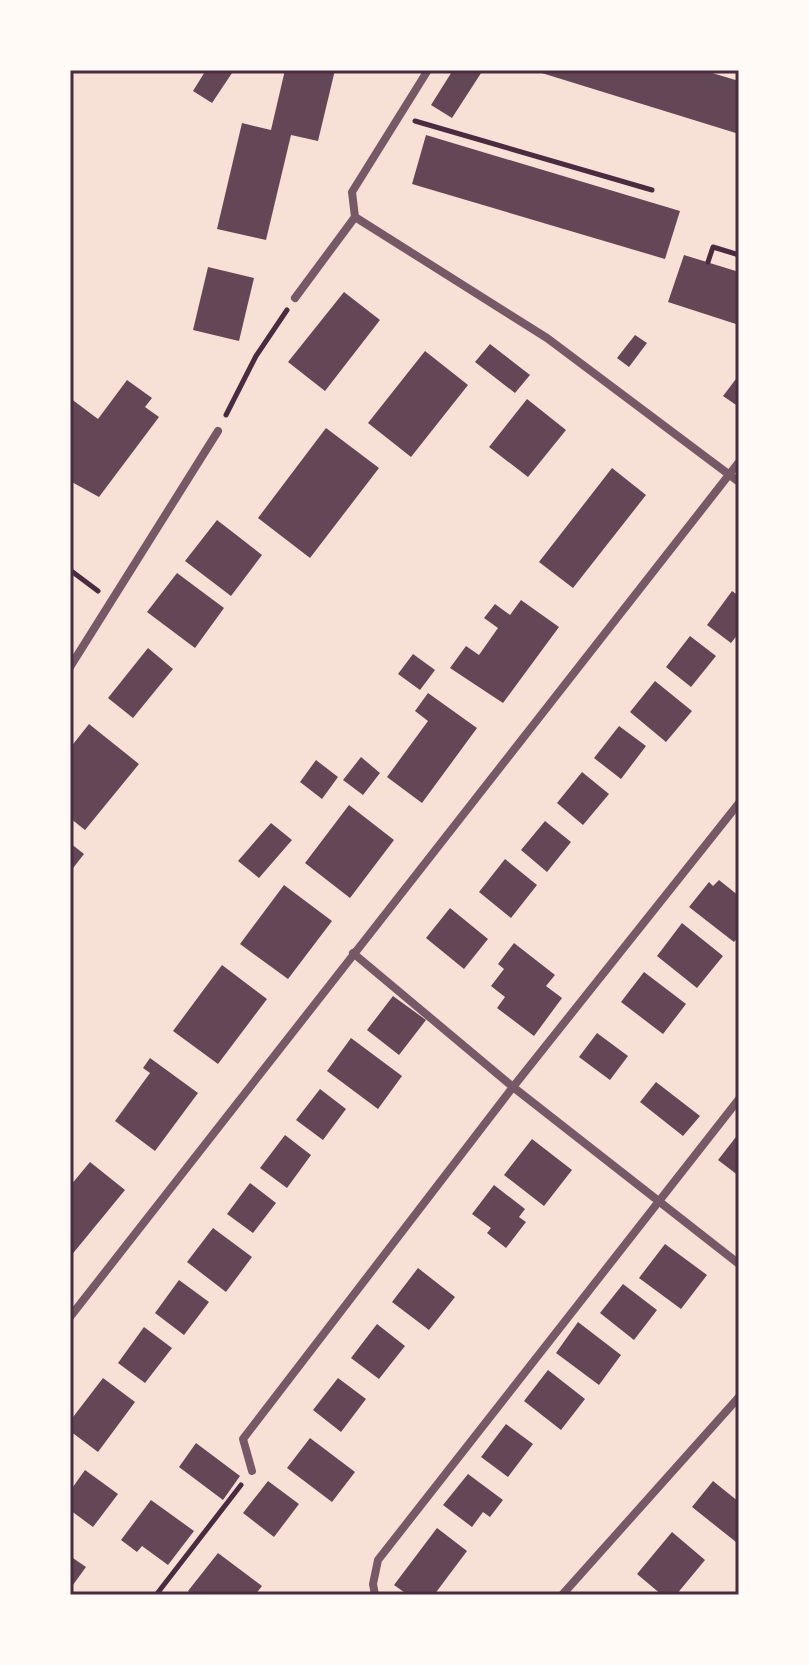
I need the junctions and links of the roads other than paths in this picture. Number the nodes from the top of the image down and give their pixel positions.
1 (428, 70) edge
2 (355, 217) junction
3 (295, 298) road end
4 (218, 431) road end
5 (739, 462) edge
6 (729, 475) junction
7 (739, 482) edge
8 (70, 667) edge
9 (739, 803) edge
10 (353, 953) junction
11 (513, 1087) junction
12 (739, 1099) edge
13 (658, 1203) junction
14 (739, 1264) edge
15 (70, 1317) edge
16 (739, 1397) edge
17 (252, 1471) road end
18 (375, 1595) edge
19 (562, 1595) edge

1 - 2 street
2 - 3 street
2 - 6 street
4 - 8 street
5 - 6 street
6 - 7 street
6 - 10 street
9 - 11 street
10 - 11 street
10 - 15 street
11 - 13 street
11 - 17 street
12 - 13 street
13 - 14 street
13 - 18 street
16 - 19 street

